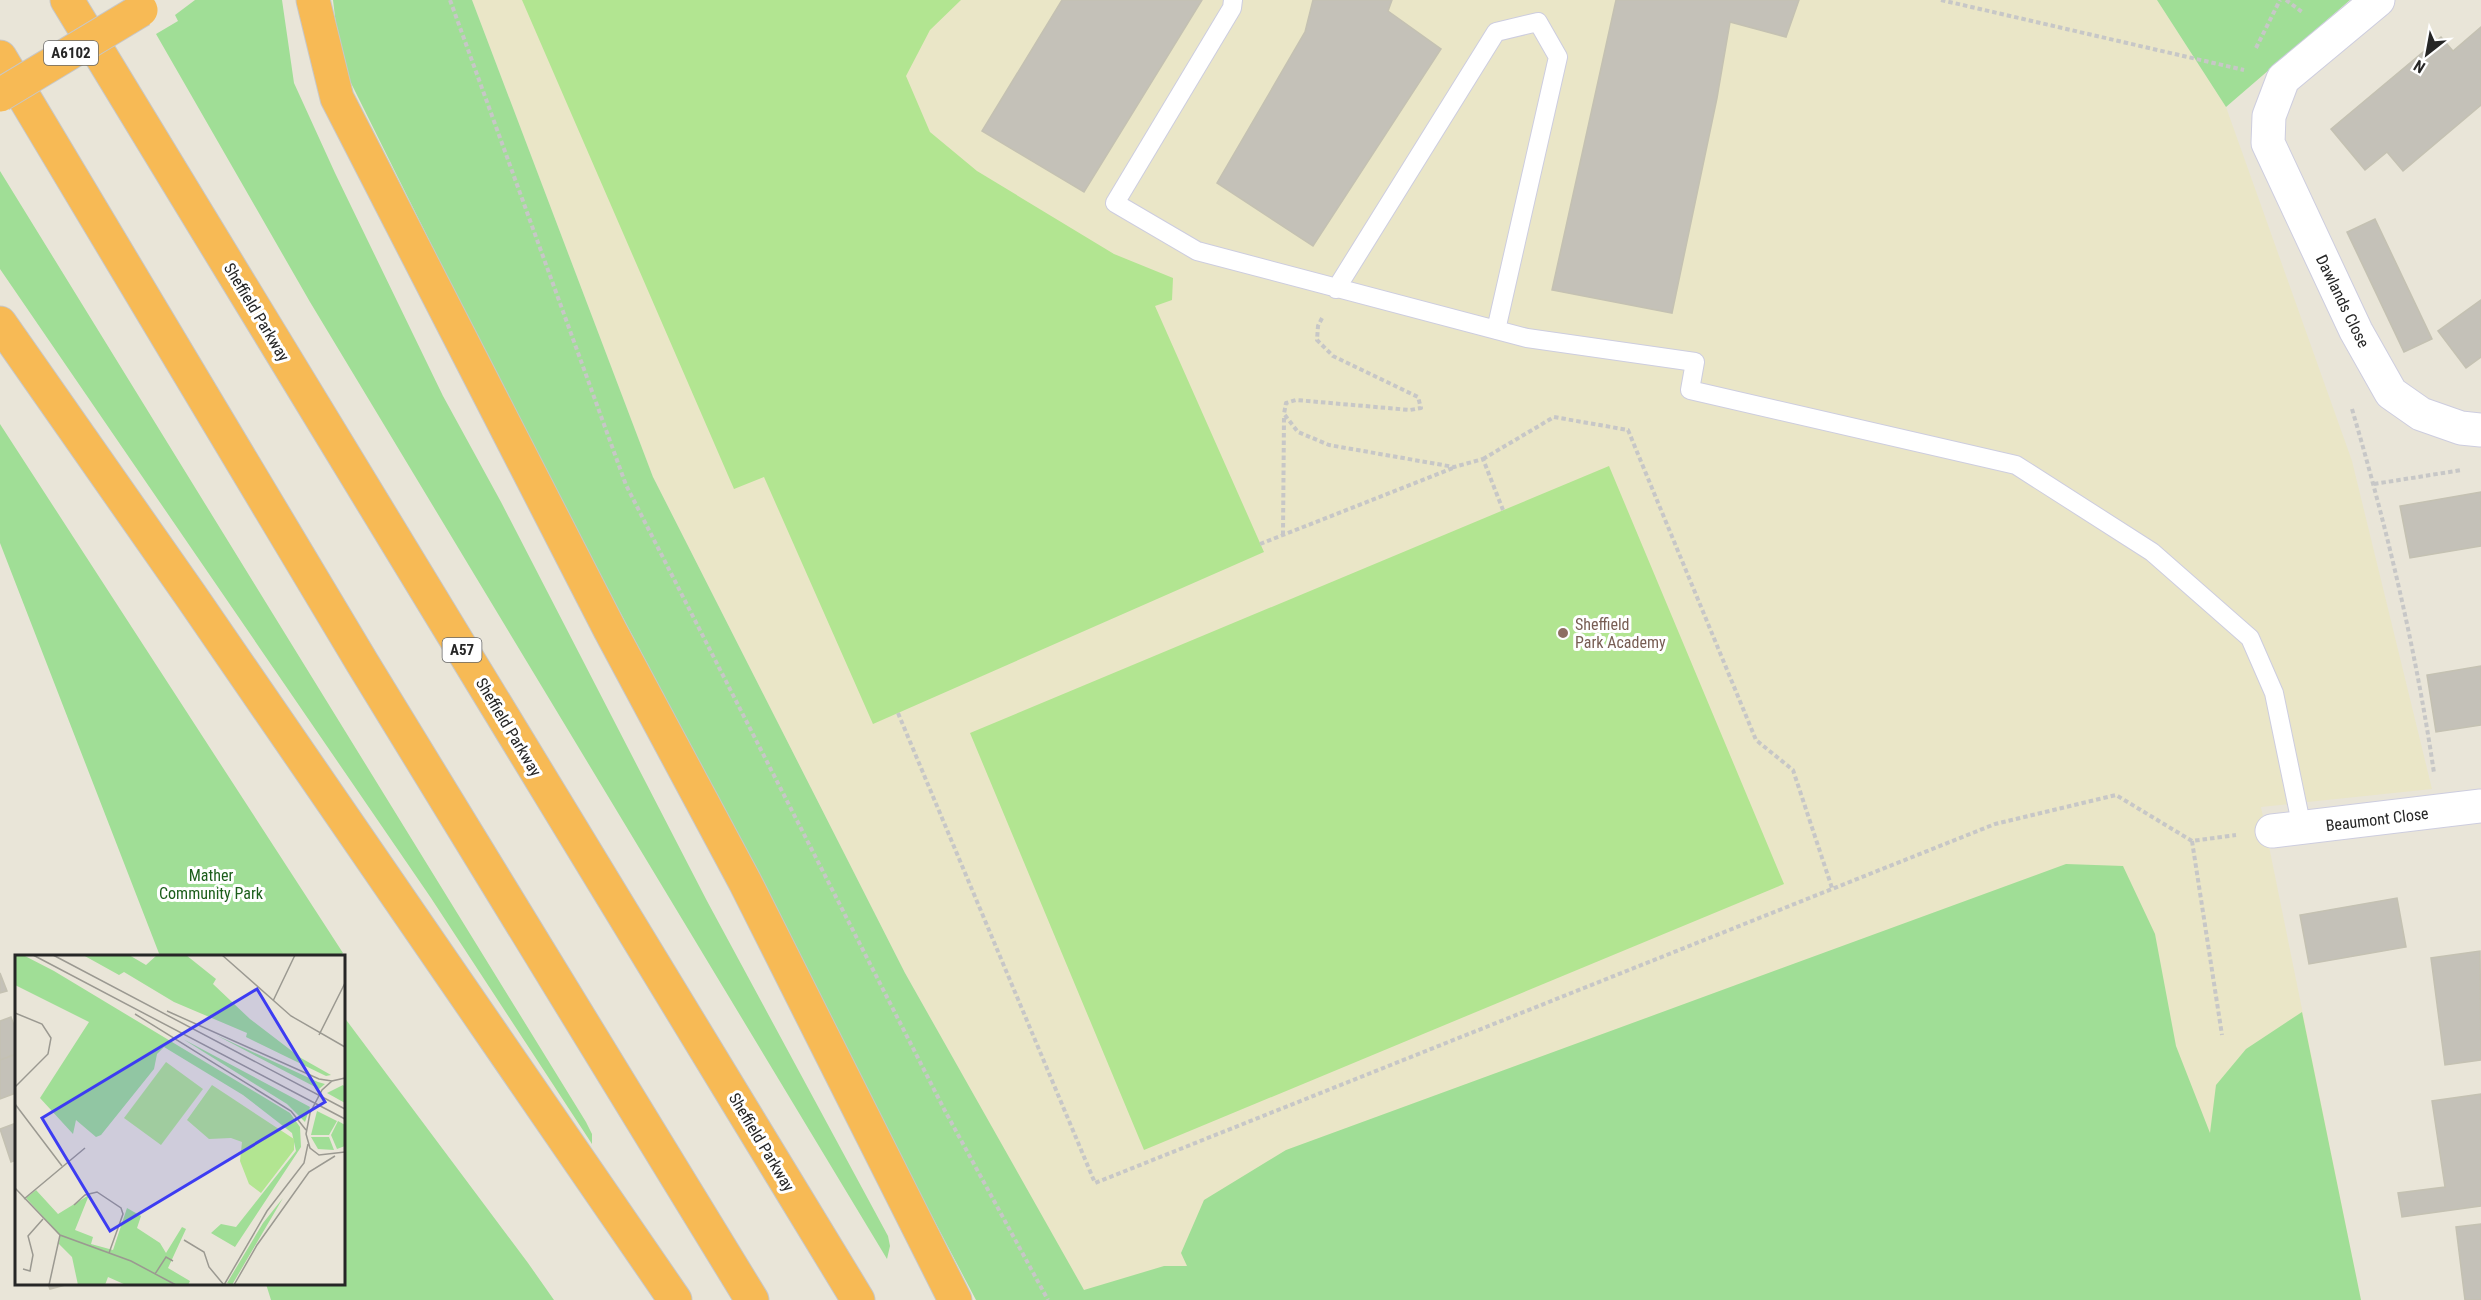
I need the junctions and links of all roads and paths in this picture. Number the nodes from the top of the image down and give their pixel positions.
1 (67, 0) edge
2 (314, 0) edge
3 (450, 0) edge
4 (1233, 0) edge
5 (1941, 0) edge
6 (2280, 0) edge
7 (2378, 0) edge
8 (149, 5) edge
9 (2255, 50) dead end
10 (0, 57) edge
11 (2250, 60) dead end
12 (2245, 70) junction
13 (2283, 79) junction
14 (0, 95) edge
15 (1336, 289) junction
16 (0, 323) edge
17 (1496, 330) junction
18 (2351, 406) dead end
19 (1284, 414) junction
20 (2481, 430) edge
21 (1483, 459) junction
22 (1454, 467) junction
23 (2470, 468) dead end
24 (2374, 484) junction
25 (1503, 510) dead end
26 (1283, 535) junction
27 (1260, 544) dead end
28 (898, 713) dead end
29 (2481, 806) edge
30 (2439, 811) junction
31 (2287, 829) junction
32 (2192, 841) junction
33 (1832, 888) junction
34 (2222, 1035) dead end
35 (675, 1300) edge
36 (752, 1300) edge
37 (858, 1300) edge
38 (955, 1300) edge
39 (1048, 1300) edge

1 - 37 highway, Sheffield Parkway / A57
2 - 38 highway
3 - 39 path
4 - 15 lane
5 - 12 path
6 - 9 path
7 - 13 street
8 - 14 highway, A6102, bridge
10 - 36 highway
11 - 12 path
12 - 13 path
13 - 20 street, Dawlands Close
15 - 17 lane
15 - 17 lane
15 - 19 path
16 - 35 highway
17 - 31 lane
18 - 24 path
19 - 22 path
19 - 26 path
21 - 22 path
21 - 25 path
21 - 33 path
22 - 26 path
23 - 24 path
24 - 30 path
26 - 27 path
28 - 33 path
29 - 30 street, Beaumont Close
30 - 31 street, Beaumont Close
31 - 32 path
32 - 33 path
32 - 34 path

